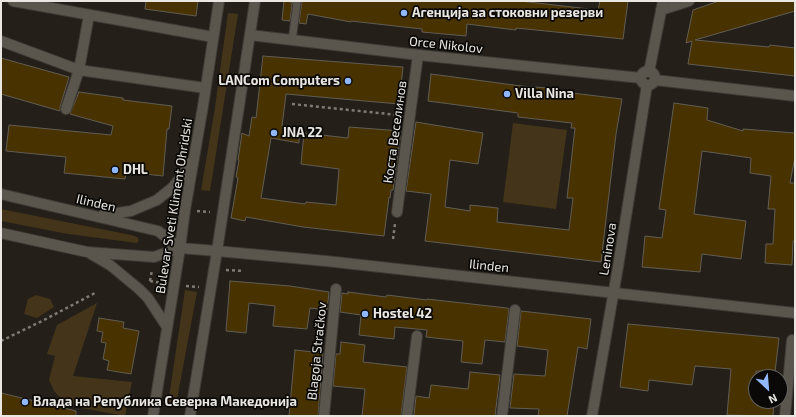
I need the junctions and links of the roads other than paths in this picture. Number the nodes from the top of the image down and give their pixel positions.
1 (13, 1) edge
2 (219, 1) edge
3 (255, 1) edge
4 (295, 1) edge
5 (689, 1) edge
6 (662, 6) edge
7 (89, 15) junction
8 (250, 35) junction
9 (213, 37) junction
10 (1, 40) edge
11 (292, 40) junction
12 (418, 55) junction
13 (79, 70) junction
14 (648, 79) junction
15 (205, 88) junction
16 (795, 96) edge
17 (66, 109) dead end
18 (195, 155) junction
19 (1, 194) edge
20 (397, 212) dead end
21 (96, 215) junction
22 (1, 233) edge
23 (180, 248) junction
24 (218, 251) junction
25 (87, 252) junction
26 (336, 289) dead end
27 (613, 293) junction
28 (515, 310) dead end
29 (795, 313) edge
30 (167, 327) junction
31 (417, 336) dead end
32 (792, 340) dead end
33 (153, 416) edge
34 (190, 416) edge
35 (324, 416) edge
36 (407, 416) edge
37 (502, 416) edge
38 (592, 416) edge
39 (785, 416) edge

1 - 7 street
2 - 9 street, Bulevar Sveti Kliment Ohridski
3 - 8 street
4 - 11 lane
5 - 6 street
6 - 14 street, Leninova
7 - 9 street
7 - 13 street
8 - 11 street, Orce Nikolov
8 - 24 street
9 - 15 street, Bulevar Sveti Kliment Ohridski
10 - 13 street
11 - 12 street, Orce Nikolov
12 - 14 street, Orce Nikolov
12 - 20 street, Коста Веселинов
13 - 15 street
13 - 17 street
14 - 16 street, Orce Nikolov
14 - 27 street, Leninova
15 - 18 street, Bulevar Sveti Kliment Ohridski
18 - 21 street
18 - 23 street, Bulevar Sveti Kliment Ohridski
19 - 21 street, Ilinden
21 - 23 street, Ilinden
22 - 25 street, Ilinden
23 - 24 street, Ilinden
23 - 25 street, Ilinden
23 - 30 street, Bulevar Sveti Kliment Ohridski
24 - 27 street, Ilinden
24 - 34 street
25 - 30 street
26 - 35 street, Blagoja Stračkov
27 - 29 street, Ilinden
27 - 38 street, Leninova
28 - 37 street
30 - 33 street, Bulevar Sveti Kliment Ohridski
31 - 36 street
32 - 39 street

